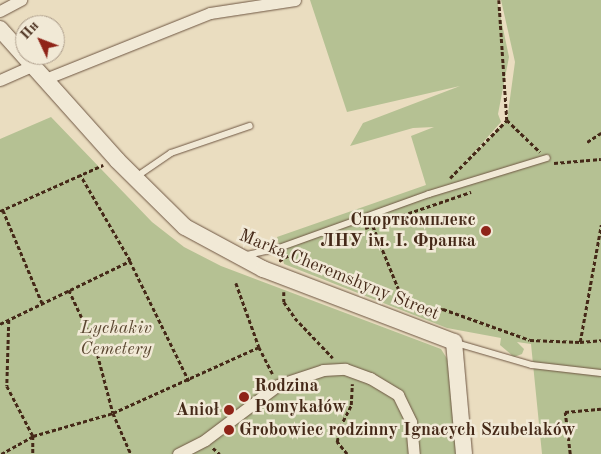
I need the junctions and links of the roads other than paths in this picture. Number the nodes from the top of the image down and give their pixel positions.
1 (21, 0) edge
2 (295, 0) edge
3 (0, 11) edge
4 (0, 29) edge
5 (15, 45) edge
6 (33, 65) joint
7 (45, 79) junction
8 (0, 80) edge
9 (250, 126) dead end
10 (547, 158) road end
11 (134, 178) junction
12 (237, 256) junction
13 (454, 342) junction
14 (601, 373) edge
15 (178, 454) edge
16 (414, 454) edge
17 (464, 454) edge

1 - 3 street
2 - 7 street
4 - 5 street, Marka Cheremshyny Street
6 - 7 street, Marka Cheremshyny Street
6 - 8 street
7 - 11 street, Marka Cheremshyny Street
9 - 11 lane
10 - 12 lane
11 - 12 street, Marka Cheremshyny Street
12 - 13 street, Marka Cheremshyny Street
13 - 14 lane, Marka Cheremshyny Street
13 - 17 street
15 - 16 street

